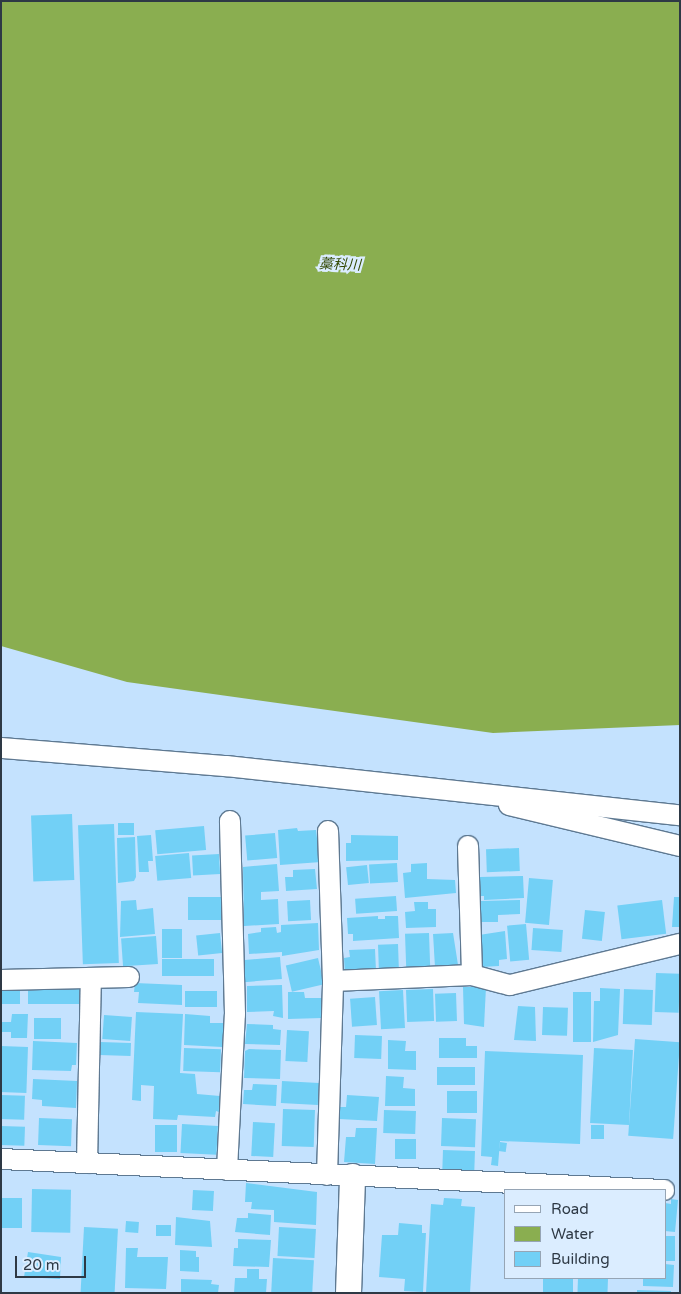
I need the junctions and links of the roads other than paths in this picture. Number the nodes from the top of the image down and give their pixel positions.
1 (1, 748) edge
2 (464, 791) junction
3 (680, 815) edge
4 (230, 821) dead end
5 (328, 831) dead end
6 (468, 846) dead end
7 (680, 846) edge
8 (680, 944) edge
9 (472, 975) junction
10 (129, 977) dead end
11 (91, 978) junction
12 (1, 980) edge
13 (333, 981) junction
14 (1, 1159) edge
15 (87, 1163) junction
16 (227, 1170) junction
17 (340, 1176) junction
18 (641, 1189) edge
19 (666, 1190) edge
20 (680, 1191) edge
21 (348, 1293) edge

1 - 2 street
2 - 3 street
2 - 7 street
4 - 16 street
5 - 13 street
6 - 9 street
8 - 9 street
9 - 13 street
10 - 11 street
11 - 12 street
11 - 15 street
13 - 17 street
14 - 15 street
15 - 16 street
16 - 17 street
17 - 18 street
17 - 21 street
19 - 20 street

